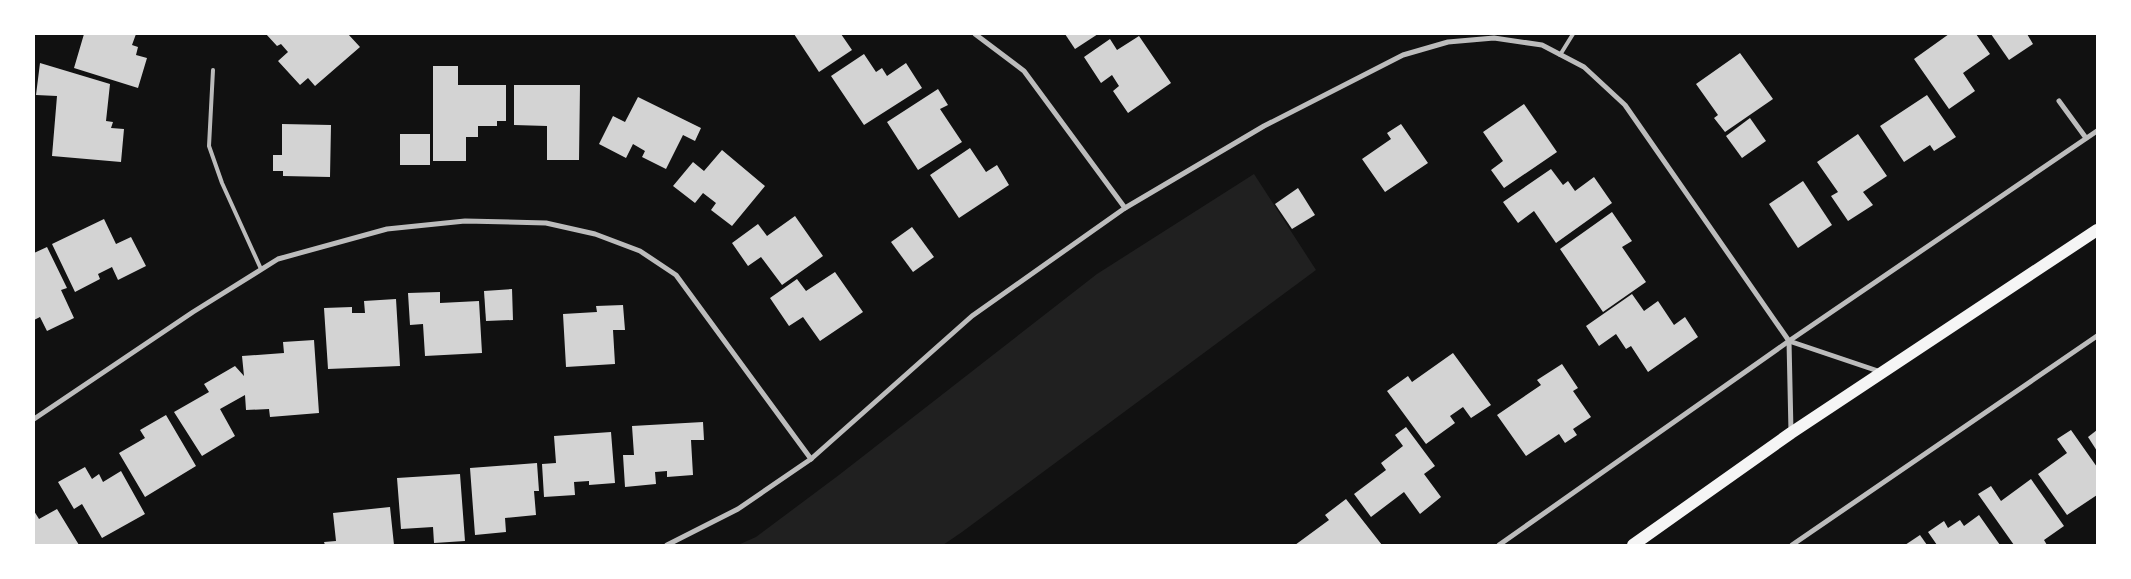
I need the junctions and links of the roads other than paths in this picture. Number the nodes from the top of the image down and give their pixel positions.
1 (975, 34) edge
2 (1573, 34) edge
3 (1560, 55) junction
4 (213, 70) dead end
5 (2059, 101) dead end
6 (2097, 130) edge
7 (2086, 138) junction
8 (1125, 208) junction
9 (2097, 230) edge
10 (261, 269) junction
11 (2097, 336) edge
12 (1789, 341) junction
13 (1882, 372) junction
14 (34, 419) edge
15 (1791, 433) junction
16 (811, 459) junction
17 (667, 545) edge
18 (1499, 545) edge
19 (1633, 545) edge
20 (1792, 545) edge

1 - 8 street
2 - 3 lane
3 - 8 street
3 - 12 street
4 - 10 lane
5 - 7 street
6 - 7 street
7 - 12 street
8 - 16 street
9 - 13 main road
10 - 14 street
10 - 16 street
11 - 20 street
12 - 13 street
12 - 15 street
12 - 18 street
13 - 15 main road
15 - 19 main road
16 - 17 street

